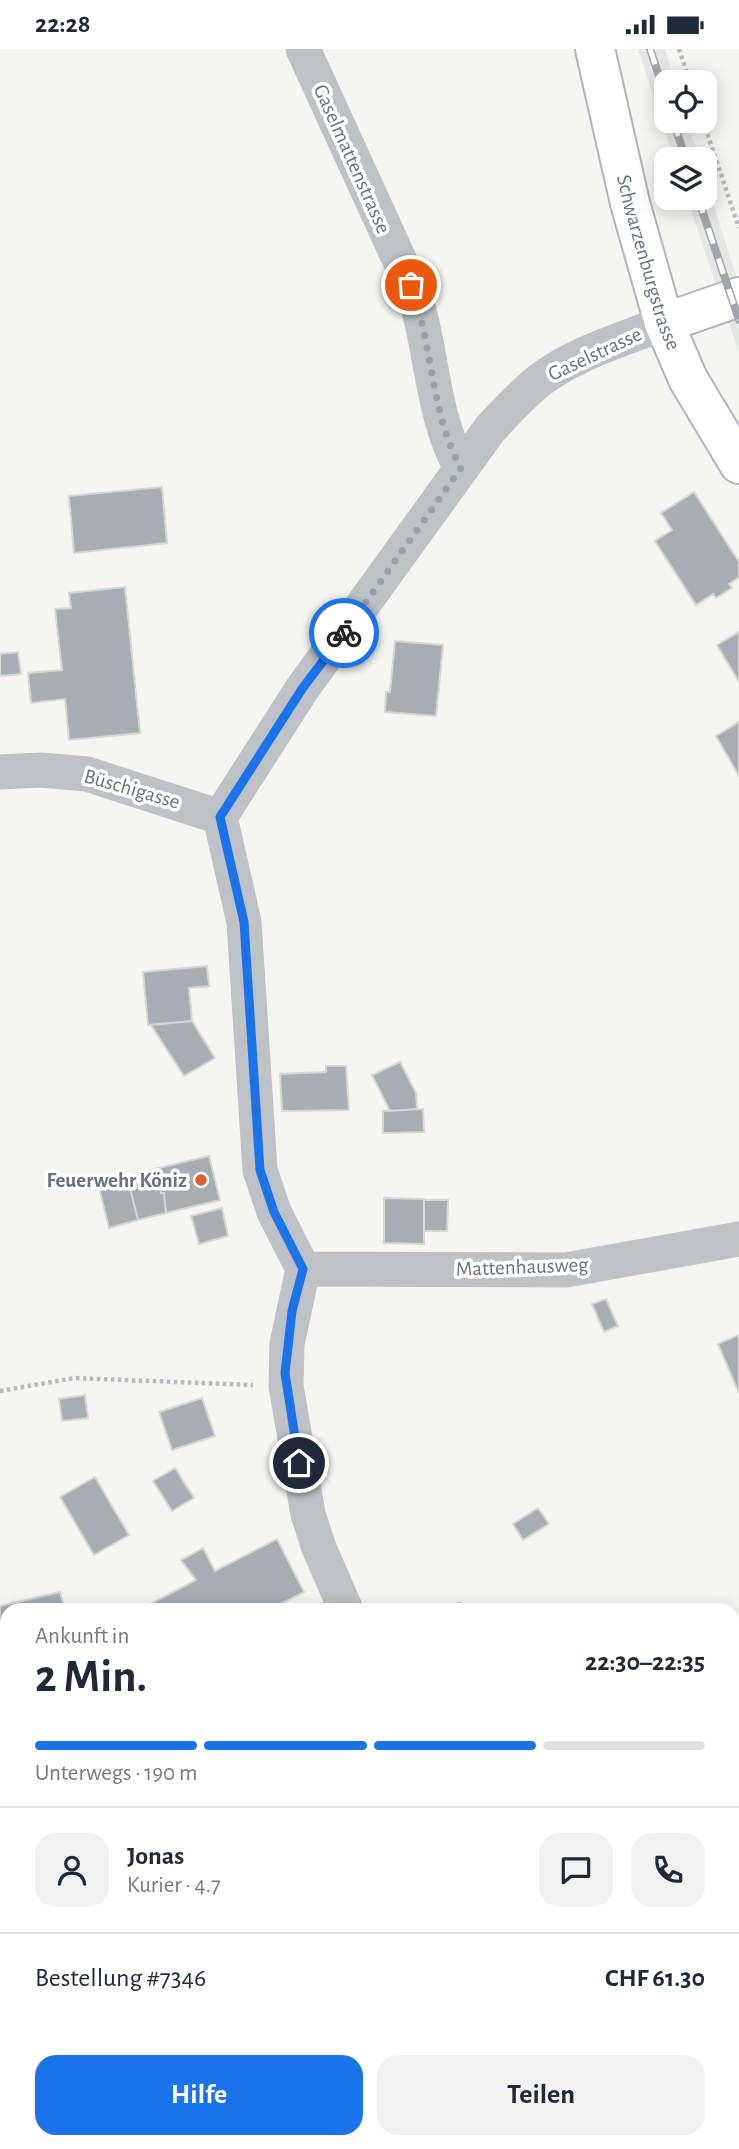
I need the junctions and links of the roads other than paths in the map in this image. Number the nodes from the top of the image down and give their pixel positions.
1 (303, 49) edge
2 (595, 49) edge
3 (739, 297) edge
4 (664, 323) junction
5 (739, 464) edge
6 (461, 468) junction
7 (0, 772) edge
8 (220, 817) junction
9 (739, 1239) edge
10 (303, 1269) junction
11 (343, 1603) edge

1 - 6 street, Gaselmattenstrasse
2 - 4 main road, Schwarzenburgstrasse
3 - 4 main road
4 - 5 main road, Schwarzenburgstrasse
4 - 6 street, Gaselstrasse
6 - 8 street, Gaselstrasse
7 - 8 street, Büschigasse
8 - 10 street
9 - 10 street, Mattenhausweg
10 - 11 street

